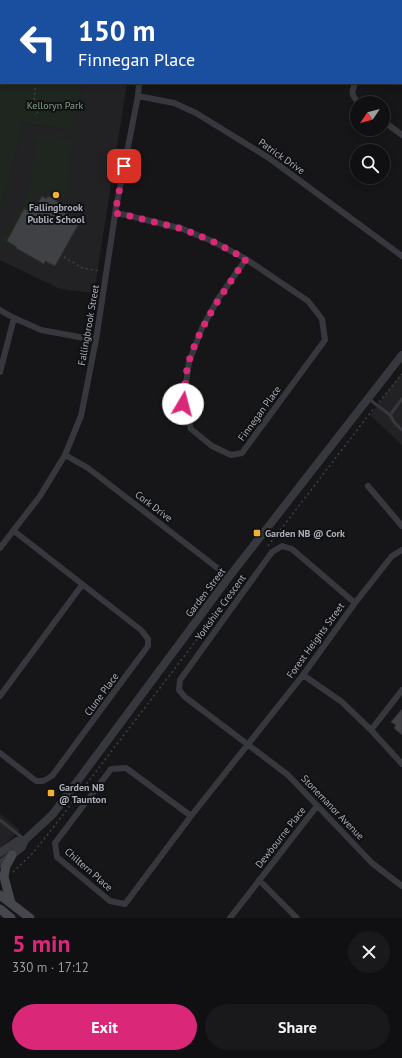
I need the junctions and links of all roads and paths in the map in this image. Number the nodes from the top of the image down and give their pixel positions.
1 (36, 84) edge
2 (139, 84) edge
3 (355, 84) edge
4 (138, 96) junction
5 (353, 96) edge
6 (37, 117) dead end
7 (390, 126) edge
8 (402, 135) edge
9 (115, 213) junction
10 (402, 256) edge
11 (64, 257) dead end
12 (246, 259) junction
13 (106, 272) junction
14 (0, 310) edge
15 (14, 318) junction
16 (96, 340) junction
17 (402, 356) edge
18 (0, 372) edge
19 (402, 374) edge
20 (368, 398) junction
21 (402, 399) edge
22 (377, 405) junction
23 (390, 415) junction
24 (402, 430) edge
25 (65, 455) junction
26 (368, 486) dead end
27 (402, 526) edge
28 (14, 531) junction
29 (0, 548) edge
30 (267, 549) dead end
31 (402, 550) edge
32 (248, 573) dead end
33 (229, 577) junction
34 (82, 585) junction
35 (355, 602) junction
36 (303, 675) junction
37 (402, 690) edge
38 (0, 696) edge
39 (371, 730) junction
40 (247, 745) junction
41 (0, 753) edge
42 (402, 764) edge
43 (317, 806) junction
44 (191, 816) junction
45 (0, 820) edge
46 (25, 840) junction
47 (0, 853) edge
48 (12, 855) junction
49 (0, 864) edge
50 (9, 875) dead end
51 (259, 880) junction
52 (402, 886) edge
53 (0, 895) edge
54 (11, 903) junction
55 (0, 909) edge
56 (11, 918) edge
57 (30, 918) edge
58 (230, 918) edge
59 (297, 918) edge

1 - 6 path
2 - 4 street, Fallingbrook Street
3 - 5 street
4 - 9 street, Fallingbrook Street
4 - 10 street, Patrick Drive
7 - 8 street
9 - 12 street, Finnegan Place
9 - 13 street, Fallingbrook Street
11 - 13 path
12 - 12 street, Finnegan Place
13 - 16 street, Fallingbrook Street
14 - 15 street
15 - 16 street
15 - 18 street
16 - 25 street, Fallingbrook Street
17 - 20 street, Garden Street
19 - 22 path
20 - 22 lane
20 - 33 street, Garden Street
21 - 23 lane
22 - 23 lane
22 - 30 path
23 - 24 lane
25 - 28 street, Fallingbrook Street
25 - 33 street, Cork Drive
26 - 27 street
28 - 29 street, Fallingbrook Street
28 - 34 street, Clune Place
31 - 35 street, Forest Heights Street
32 - 50 path
33 - 46 street, Garden Street
34 - 38 street
34 - 41 street, Clune Place
35 - 36 street, Forest Heights Street
35 - 40 street, Yorkshire Crescent
36 - 39 street
36 - 40 street, Forest Heights Street
37 - 39 street
39 - 42 street
40 - 43 street, Stonemanor Avenue
40 - 44 street, Chiltern Place
43 - 51 street, Dewbourne Place
43 - 52 street, Stonemanor Avenue
44 - 44 street, Chiltern Place
45 - 46 lane
46 - 47 street, Garden Street
46 - 48 street, Garden Street
48 - 49 street, Garden Street
48 - 54 main road
51 - 58 street, Dewbourne Place
51 - 59 street, Dewbourne Place
53 - 54 main road
54 - 57 main road
55 - 56 main road

